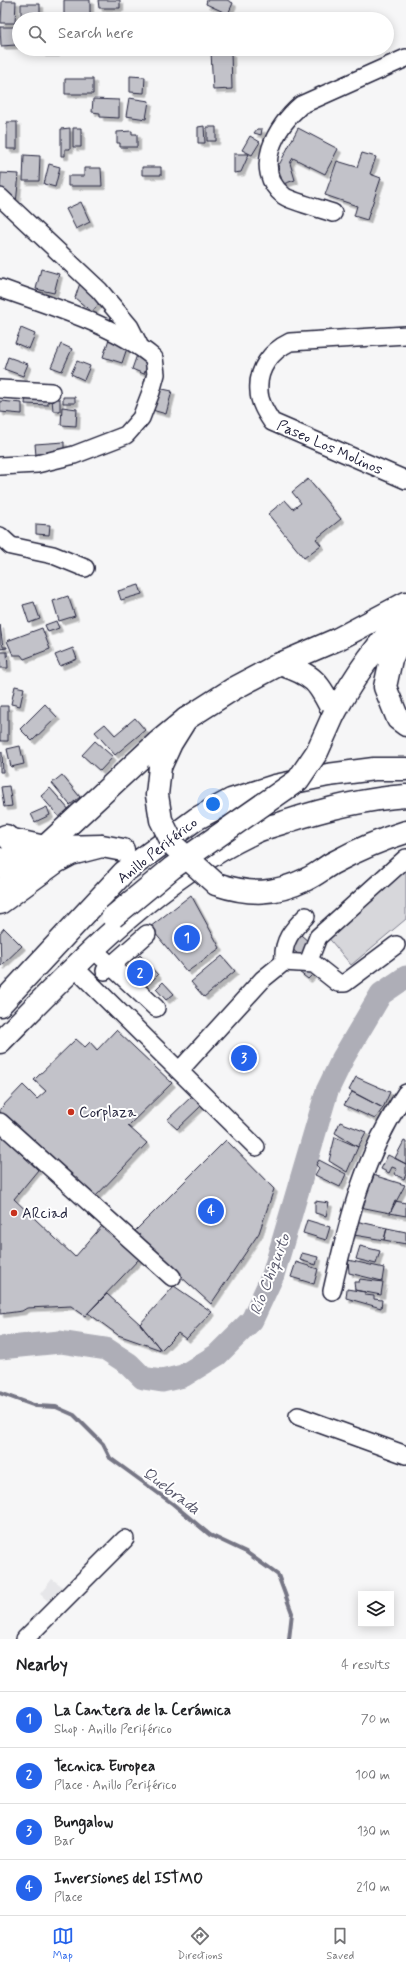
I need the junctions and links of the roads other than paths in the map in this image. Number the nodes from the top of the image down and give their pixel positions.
1 (406, 58) edge
2 (0, 197) edge
3 (333, 213) dead end
4 (0, 288) edge
5 (406, 335) edge
6 (139, 345) junction
7 (0, 389) edge
8 (51, 392) dead end
9 (0, 466) edge
10 (406, 480) edge
11 (0, 536) edge
12 (84, 568) dead end
13 (406, 603) edge
14 (406, 615) edge
15 (406, 631) edge
16 (280, 664) junction
17 (334, 714) junction
18 (186, 719) junction
19 (406, 725) edge
20 (406, 769) edge
21 (406, 796) edge
22 (406, 832) edge
23 (3, 835) edge
24 (47, 845) junction
25 (102, 846) junction
26 (123, 850) dead end
27 (406, 858) edge
28 (0, 859) edge
29 (9, 871) edge
30 (0, 892) edge
31 (0, 903) edge
32 (306, 916) dead end
33 (147, 934) dead end
34 (396, 944) dead end
35 (93, 949) junction
36 (284, 962) junction
37 (308, 963) junction
38 (74, 967) junction
39 (108, 968) junction
40 (38, 1002) junction
41 (0, 1005) edge
42 (156, 1008) dead end
43 (0, 1042) edge
44 (179, 1071) junction
45 (404, 1101) edge
46 (0, 1122) edge
47 (256, 1147) dead end
48 (172, 1277) dead end
49 (332, 1291) dead end
50 (298, 1416) dead end
51 (406, 1455) edge
52 (125, 1539) dead end
53 (25, 1639) edge

1 - 3 street
2 - 6 street
4 - 6 street
5 - 10 street, Paseo Los Molinos
6 - 9 street
7 - 8 street
11 - 12 street
13 - 16 main road
14 - 17 main road
15 - 19 main road
16 - 17 main road
16 - 18 main road
17 - 40 main road, bridge
18 - 22 main road, bridge
18 - 24 main road
20 - 41 main road, Anillo Periférico
21 - 35 main road
23 - 24 street
23 - 29 main road
24 - 25 main road
24 - 29 main road
25 - 26 main road
25 - 31 main road
27 - 37 street
28 - 29 main road
29 - 30 main road
32 - 36 street
33 - 39 street
34 - 37 street
35 - 38 main road
35 - 39 street
36 - 37 street
36 - 44 street
38 - 40 main road
38 - 44 street
39 - 42 street
40 - 43 main road
44 - 47 street
45 - 49 street
46 - 48 street
50 - 51 street
52 - 53 street

